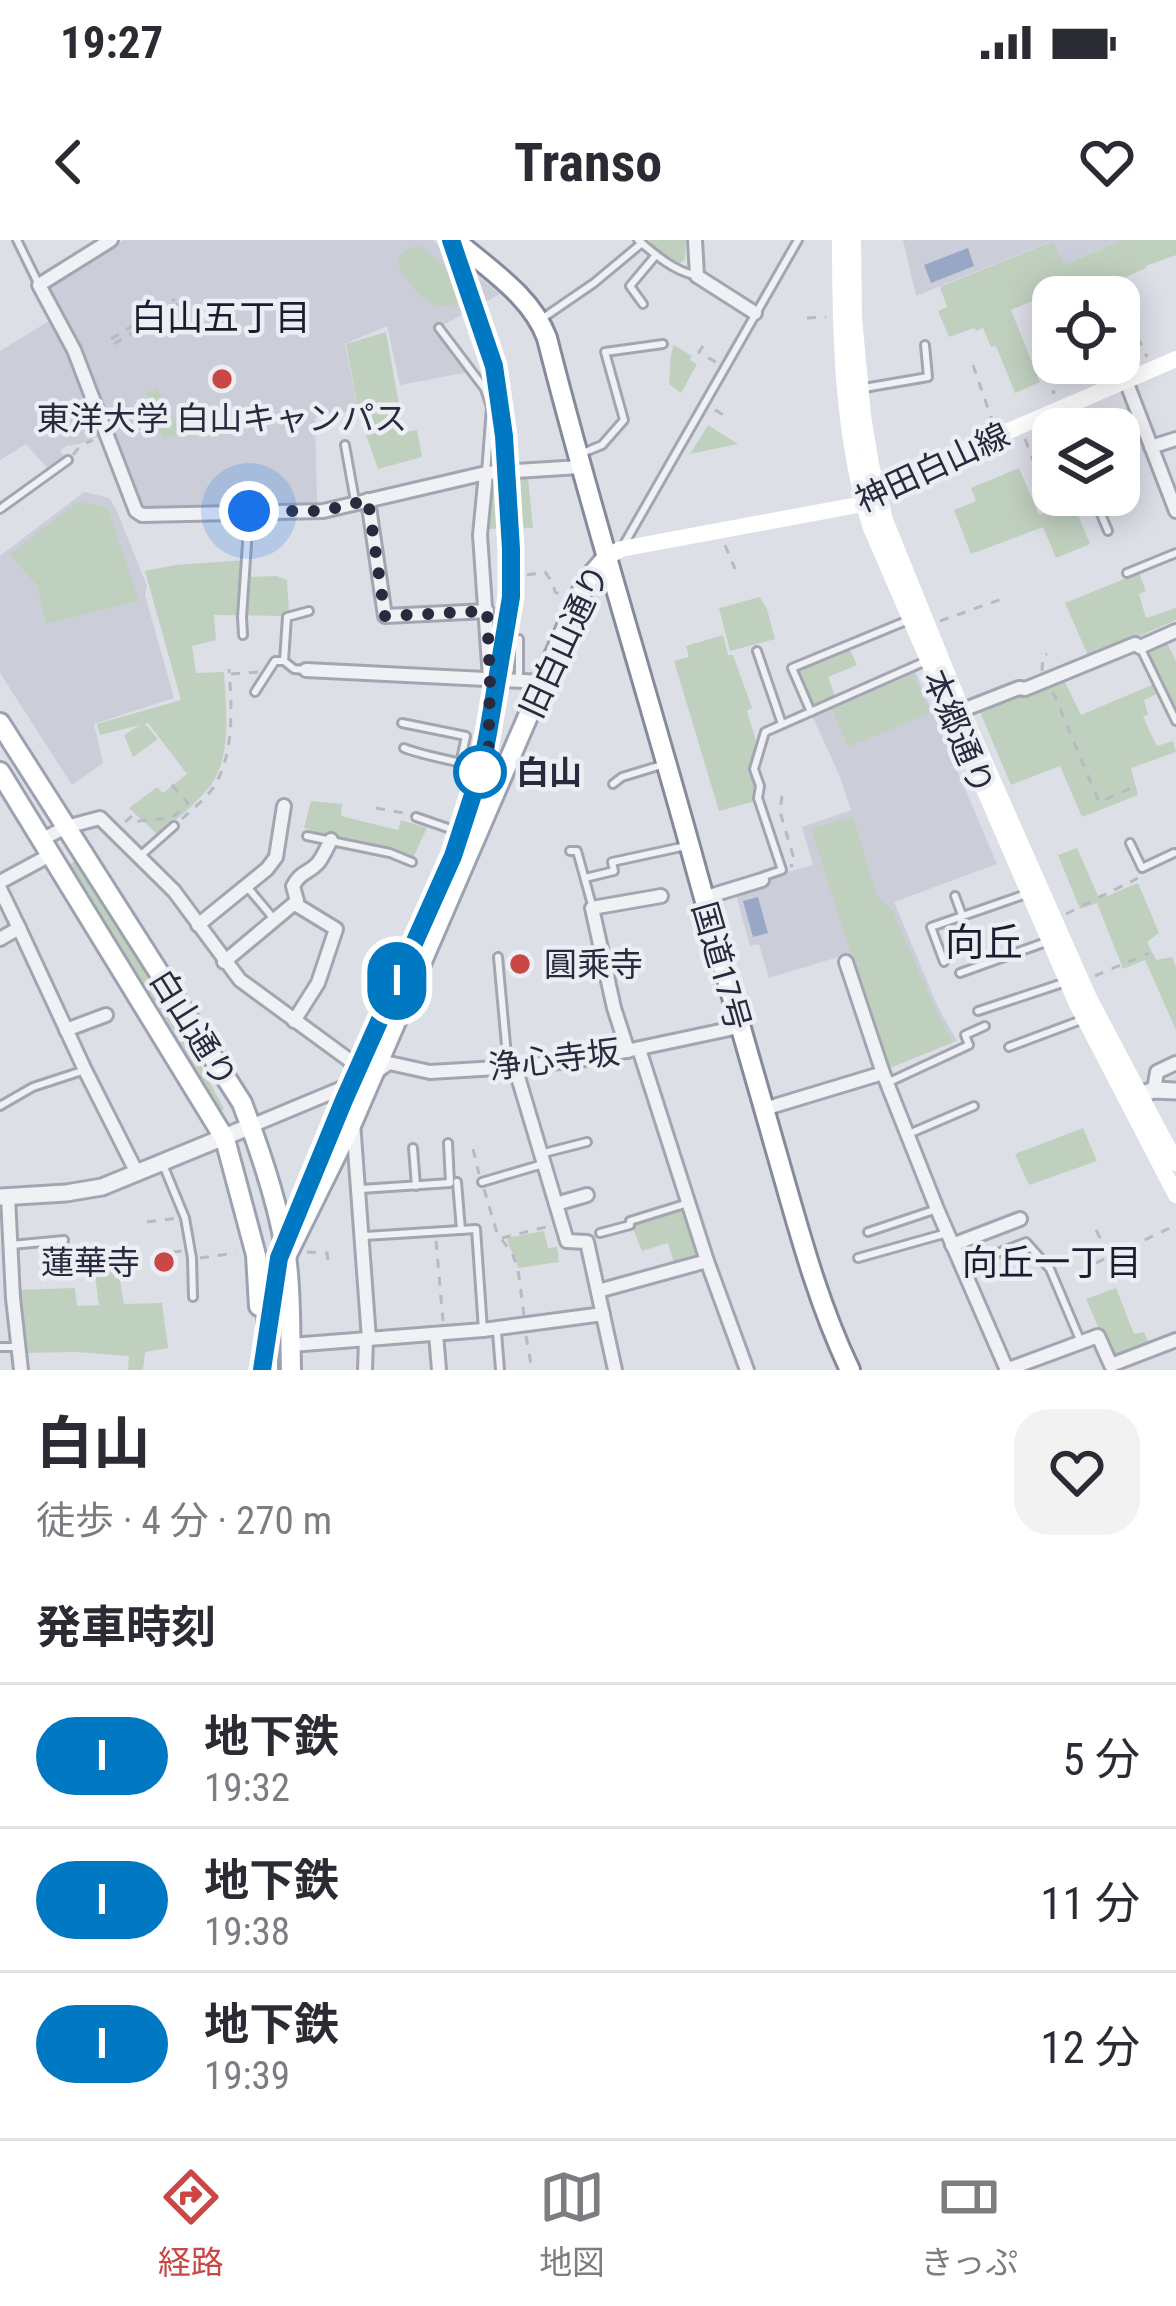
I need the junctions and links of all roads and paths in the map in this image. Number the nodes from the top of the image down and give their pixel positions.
1 (17, 240) edge
2 (111, 240) edge
3 (455, 240) edge
4 (695, 240) edge
5 (798, 240) edge
6 (840, 240) edge
7 (853, 240) edge
8 (640, 242) edge
9 (656, 255) junction
10 (697, 276) junction
11 (39, 285) junction
12 (177, 302) dead end
13 (643, 304) dead end
14 (755, 313) junction
15 (828, 317) dead end
16 (807, 318) dead end
17 (540, 320) junction
18 (439, 328) dead end
19 (113, 341) dead end
20 (1140, 342) edge
21 (663, 344) dead end
22 (925, 345) dead end
23 (703, 346) dead end
24 (1176, 359) edge
25 (973, 365) dead end
26 (724, 367) junction
27 (1153, 369) junction
28 (1140, 375) edge
29 (1120, 384) edge
30 (1127, 384) edge
31 (860, 388) junction
32 (703, 403) junction
33 (1069, 408) edge
34 (729, 418) dead end
35 (1032, 423) edge
36 (1020, 427) junction
37 (106, 435) junction
38 (998, 436) junction
39 (1176, 439) edge
40 (345, 445) dead end
41 (1151, 447) junction
42 (1032, 458) edge
43 (68, 460) joint
44 (578, 462) junction
45 (486, 473) junction
46 (876, 488) junction
47 (1172, 490) edge
48 (362, 502) junction
49 (863, 504) junction
50 (0, 509) edge
51 (249, 511) junction
52 (1176, 512) edge
53 (1102, 516) edge
54 (1108, 531) dead end
55 (724, 543) dead end
56 (614, 553) junction
57 (1176, 553) edge
58 (735, 568) dead end
59 (1127, 572) dead end
60 (527, 574) dead end
61 (567, 598) dead end
62 (1001, 599) dead end
63 (309, 610) dead end
64 (487, 611) junction
65 (911, 620) junction
66 (938, 622) dead end
67 (1176, 631) edge
68 (244, 635) dead end
69 (489, 639) junction
70 (856, 642) junction
71 (1140, 647) junction
72 (758, 651) dead end
73 (860, 653) dead end
74 (928, 660) junction
75 (284, 661) junction
76 (306, 670) joint
77 (269, 671) junction
78 (490, 679) junction
79 (519, 679) junction
80 (1048, 680) junction
81 (544, 682) junction
82 (255, 692) dead end
83 (811, 712) junction
84 (956, 712) junction
85 (499, 715) dead end
86 (1176, 721) edge
87 (0, 722) edge
88 (402, 723) dead end
89 (782, 724) junction
90 (488, 736) junction
91 (404, 748) dead end
92 (460, 764) junction
93 (665, 764) junction
94 (0, 772) edge
95 (494, 774) junction
96 (171, 784) dead end
97 (613, 784) dead end
98 (1132, 788) dead end
99 (782, 796) dead end
100 (284, 806) dead end
101 (376, 808) dead end
102 (416, 817) joint
103 (174, 826) joint
104 (66, 827) junction
105 (115, 831) junction
106 (307, 836) dead end
107 (475, 838) junction
108 (331, 840) junction
109 (1130, 843) dead end
110 (689, 845) junction
111 (47, 847) junction
112 (570, 851) dead end
113 (1175, 855) edge
114 (140, 856) junction
115 (412, 862) dead end
116 (783, 868) dead end
117 (1142, 868) junction
118 (585, 878) junction
119 (762, 880) joint
120 (245, 885) junction
121 (0, 886) edge
122 (1034, 891) junction
123 (661, 896) dead end
124 (955, 896) dead end
125 (703, 898) junction
126 (295, 904) junction
127 (592, 908) junction
128 (962, 916) junction
129 (275, 920) junction
130 (198, 925) junction
131 (20, 928) junction
132 (1055, 932) junction
133 (0, 939) edge
134 (1149, 953) dead end
135 (498, 957) dead end
136 (224, 962) junction
137 (846, 962) dead end
138 (944, 962) dead end
139 (959, 973) dead end
140 (1093, 976) dead end
141 (1066, 981) junction
142 (978, 1011) dead end
143 (106, 1015) dead end
144 (1091, 1016) junction
145 (294, 1021) junction
146 (985, 1026) dead end
147 (740, 1027) junction
148 (66, 1030) junction
149 (1009, 1047) dead end
150 (634, 1050) junction
151 (1176, 1063) edge
152 (512, 1067) junction
153 (85, 1070) junction
154 (371, 1076) junction
155 (885, 1078) junction
156 (1176, 1091) edge
157 (1140, 1095) junction
158 (0, 1106) edge
159 (974, 1106) dead end
160 (764, 1109) junction
161 (352, 1121) junction
162 (251, 1126) junction
163 (908, 1134) junction
164 (225, 1139) junction
165 (587, 1142) dead end
166 (448, 1143) dead end
167 (413, 1148) dead end
168 (473, 1149) dead end
169 (542, 1159) junction
170 (1176, 1163) edge
171 (162, 1164) junction
172 (137, 1173) junction
173 (458, 1182) dead end
174 (482, 1182) junction
175 (416, 1186) junction
176 (357, 1189) junction
177 (1176, 1195) edge
178 (587, 1196) dead end
179 (4, 1197) edge
180 (688, 1203) junction
181 (556, 1204) junction
182 (937, 1209) junction
183 (185, 1218) junction
184 (1020, 1219) dead end
185 (147, 1222) dead end
186 (562, 1224) junction
187 (1176, 1225) edge
188 (1096, 1230) dead end
189 (461, 1231) junction
190 (868, 1232) dead end
191 (435, 1233) junction
192 (600, 1233) dead end
193 (360, 1237) junction
194 (500, 1239) junction
195 (950, 1239) junction
196 (64, 1240) dead end
197 (10, 1245) junction
198 (190, 1250) junction
199 (236, 1253) dead end
200 (296, 1253) junction
201 (155, 1254) dead end
202 (1110, 1256) junction
203 (196, 1258) dead end
204 (858, 1258) dead end
205 (707, 1261) junction
206 (1096, 1262) dead end
207 (962, 1267) junction
208 (328, 1268) dead end
209 (598, 1291) junction
210 (193, 1297) dead end
211 (603, 1314) junction
212 (525, 1325) junction
213 (490, 1329) junction
214 (440, 1334) junction
215 (368, 1339) junction
216 (1176, 1340) edge
217 (1081, 1342) junction
218 (291, 1345) junction
219 (0, 1347) edge
220 (18, 1347) junction
221 (843, 1366) edge
222 (21, 1370) edge
223 (264, 1370) edge
224 (291, 1370) edge
225 (365, 1370) edge
226 (439, 1370) edge
227 (500, 1370) edge
228 (532, 1370) edge
229 (615, 1370) edge
230 (747, 1370) edge
231 (1006, 1370) edge

1 - 11 lane
2 - 11 street
3 - 17 main road, 旧白山通り
4 - 10 street
5 - 14 lane
6 - 49 main road, 本郷通り
7 - 31 main road, 本郷通り
8 - 9 lane
8 - 17 lane
9 - 10 lane
9 - 13 lane
10 - 14 street
11 - 37 street
12 - 19 path
14 - 26 lane
15 - 16 path
17 - 44 main road, 旧白山通り
18 - 45 lane
20 - 27 path
21 - 44 lane
22 - 31 lane
23 - 26 path
24 - 27 main road, 神田白山線
25 - 38 path
26 - 32 lane
27 - 28 main road, 神田白山線
29 - 33 main road, 神田白山線
30 - 41 street
31 - 46 main road, 本郷通り
32 - 34 path
32 - 56 lane
35 - 36 main road, 神田白山線
36 - 38 main road, 神田白山線
36 - 42 path
37 - 43 path
37 - 51 street
38 - 46 main road, 神田白山線
39 - 41 street
40 - 48 lane
41 - 47 street
43 - 50 lane
44 - 45 street
44 - 56 main road, 旧白山通り
45 - 48 street
45 - 64 street
46 - 49 main road, 神田白山線
46 - 84 main road, 本郷通り
47 - 52 street
48 - 51 street
48 - 64 street
49 - 56 main road, 神田白山線
49 - 65 main road, 本郷通り
51 - 68 lane
53 - 54 lane
55 - 58 path
56 - 81 main road, 旧白山通り
56 - 93 main road, 国道17号
57 - 59 lane
60 - 61 path
62 - 66 path
63 - 75 lane
64 - 69 street
65 - 70 lane
65 - 74 main road, 本郷通り
67 - 71 street
69 - 78 street
69 - 79 lane
70 - 73 lane
70 - 83 lane
71 - 80 street
71 - 86 lane
72 - 89 lane
74 - 83 lane
74 - 84 main road, 本郷通り
75 - 76 lane
75 - 77 lane
76 - 78 street
77 - 82 lane
77 - 103 path
78 - 79 street
78 - 90 path
79 - 81 street
80 - 84 street
80 - 98 path
81 - 95 main road, 旧白山通り
83 - 89 lane
84 - 122 main road, 本郷通り
85 - 90 path
87 - 104 main road, 白山通り
88 - 92 lane
89 - 119 lane
90 - 95 path
91 - 92 lane
92 - 95 lane
93 - 97 lane
93 - 110 main road, 国道17号
94 - 111 main road, 白山通り
95 - 107 main road, 旧白山通り
96 - 105 path
99 - 116 path
100 - 120 street
101 - 102 path
102 - 107 lane
103 - 114 lane
104 - 105 street
104 - 111 street
104 - 162 main road, 白山通り
105 - 114 street
106 - 108 lane
107 - 154 main road, 旧白山通り
108 - 115 lane
108 - 126 street
109 - 117 lane
110 - 118 lane
110 - 125 main road, 国道17号
111 - 121 street
111 - 164 main road, 白山通り
112 - 118 lane
113 - 117 lane
114 - 130 street
117 - 132 path
118 - 127 lane
119 - 125 street
120 - 129 lane
120 - 130 street
121 - 131 street
122 - 128 lane
122 - 132 main road, 本郷通り
123 - 127 street
124 - 128 lane
125 - 147 main road, 国道17号
126 - 129 street
126 - 145 street
127 - 150 street
128 - 138 lane
129 - 136 street
130 - 136 street
131 - 133 street
131 - 148 street
132 - 139 lane
132 - 141 main road, 本郷通り
132 - 144 main road, 本郷通り
134 - 140 path
135 - 152 lane
136 - 145 street
137 - 155 street
141 - 142 lane
141 - 144 main road, 本郷通り
143 - 148 street
144 - 149 lane
144 - 157 main road, 本郷通り
145 - 154 street
146 - 155 lane
147 - 150 street, 浄心寺坂
147 - 160 main road, 国道17号
148 - 153 street
150 - 152 street, 浄心寺坂
150 - 180 street
151 - 157 street
152 - 154 street, 浄心寺坂
152 - 169 street
153 - 158 lane
153 - 172 street
154 - 161 main road, 旧白山通り
154 - 162 street, 浄心寺坂
155 - 160 street
155 - 163 street
156 - 157 street
157 - 170 main road, 本郷通り
157 - 177 main road, 本郷通り
159 - 163 lane
160 - 221 main road, 国道17号
161 - 176 street
161 - 200 main road, 旧白山通り
162 - 164 street
162 - 200 main road, 白山通り
163 - 182 street
164 - 171 street
164 - 223 main road, 白山通り
165 - 169 lane
166 - 175 lane
167 - 175 lane
168 - 174 path
169 - 174 lane
169 - 181 street
171 - 172 street
171 - 183 lane
172 - 179 street
173 - 189 lane
174 - 194 path
175 - 176 lane
176 - 193 street
178 - 181 street
179 - 197 street
180 - 192 lane
180 - 205 street
181 - 186 street
182 - 190 lane
182 - 195 street
183 - 185 path
183 - 198 lane
184 - 195 street
186 - 194 path
186 - 209 street
187 - 202 path
188 - 202 path
189 - 191 lane
189 - 213 lane
191 - 193 lane
191 - 214 path
193 - 215 street
194 - 212 path
195 - 204 lane
195 - 207 street
196 - 197 lane
197 - 220 street
198 - 201 path
198 - 210 lane
199 - 203 path
200 - 208 path
200 - 218 main road, 白山通り
200 - 223 main road, 旧白山通り
202 - 206 path
205 - 209 street
205 - 230 street
207 - 217 lane
207 - 231 street
209 - 211 street
211 - 212 street
211 - 229 street
212 - 213 street
212 - 228 path
213 - 214 street
213 - 227 lane
214 - 215 street
214 - 226 street
215 - 218 street
215 - 225 street
216 - 217 street
217 - 231 street
218 - 224 main road, 白山通り
219 - 220 lane
220 - 222 street

